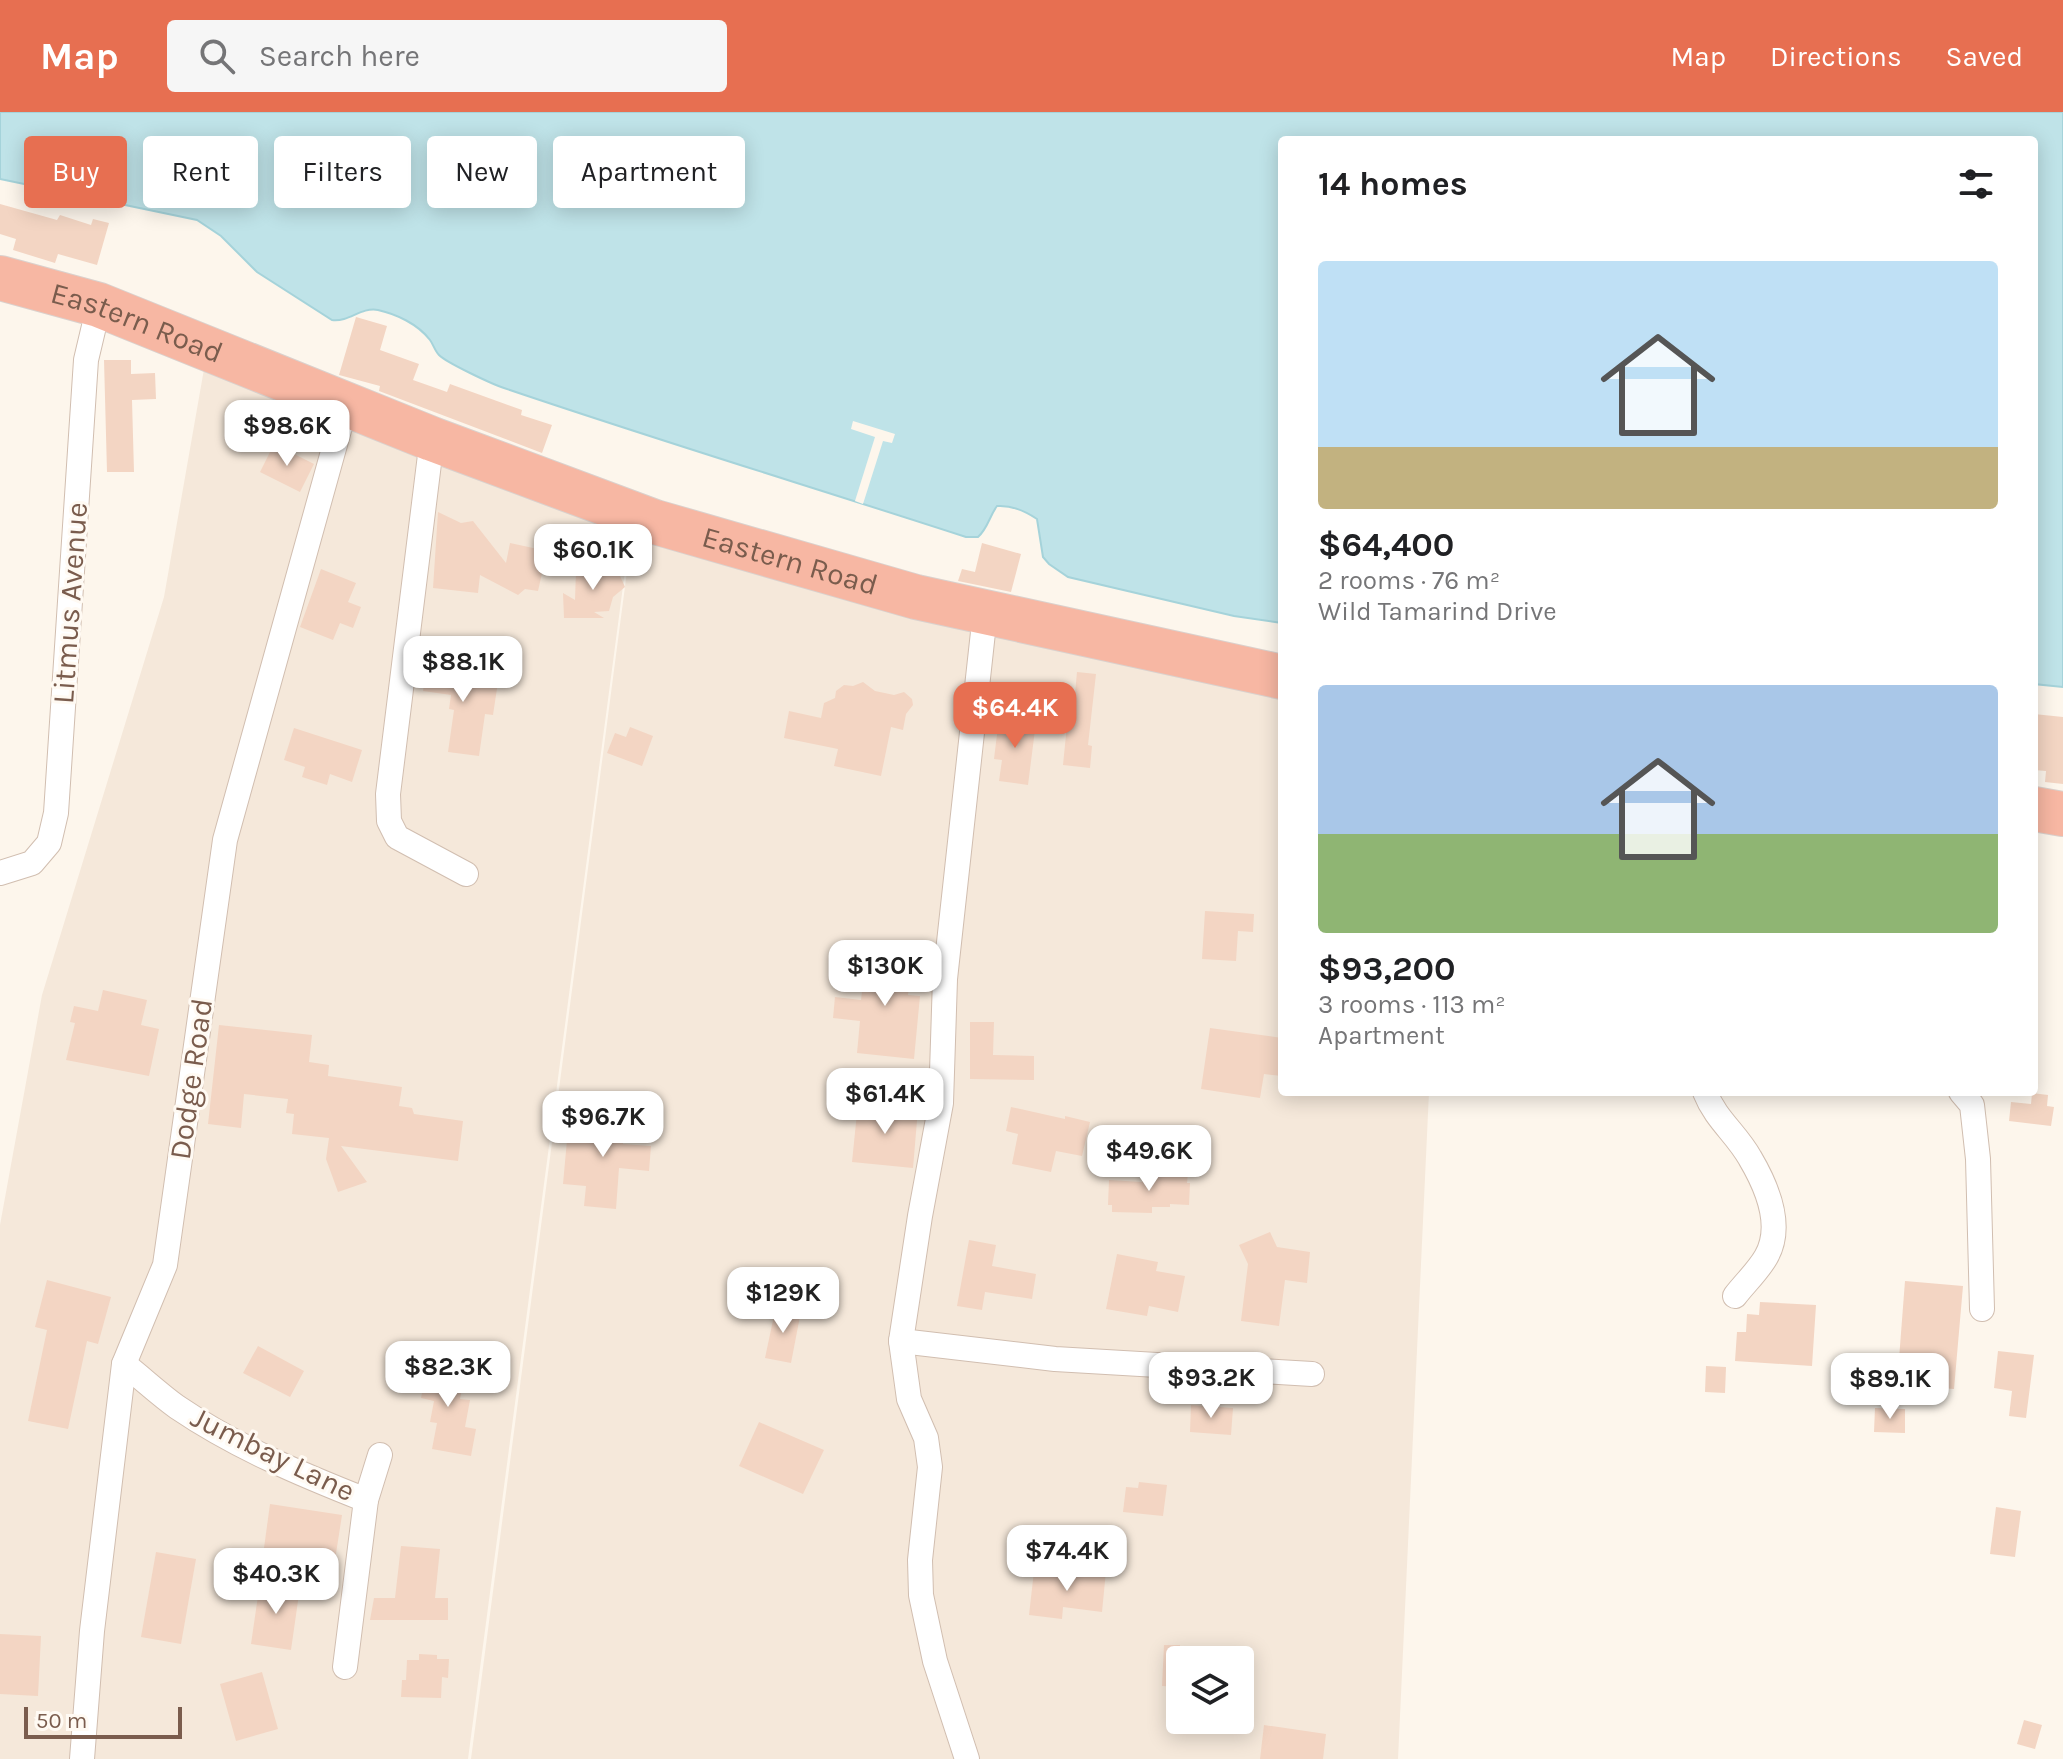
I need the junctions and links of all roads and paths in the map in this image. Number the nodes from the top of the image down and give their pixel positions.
1 (0, 278) edge
2 (99, 305) junction
3 (346, 405) junction
4 (432, 439) junction
5 (985, 614) junction
6 (1278, 676) edge
7 (2038, 810) edge
8 (2063, 814) edge
9 (0, 873) edge
10 (466, 874) dead end
11 (1707, 1096) edge
12 (1964, 1096) edge
13 (1735, 1296) dead end
14 (1982, 1309) dead end
15 (901, 1341) junction
16 (124, 1364) junction
17 (1312, 1374) dead end
18 (380, 1455) dead end
19 (366, 1500) junction
20 (345, 1667) dead end
21 (82, 1759) edge
22 (967, 1759) edge

1 - 2 highway, Eastern Road
2 - 3 highway, Eastern Road
2 - 9 street, Litmus Avenue
3 - 4 highway, Eastern Road
3 - 16 street, Dodge Road
4 - 5 highway, Eastern Road
4 - 10 street
5 - 6 highway, Eastern Road
5 - 15 street
7 - 8 highway
11 - 13 street
12 - 14 street
15 - 17 street
15 - 22 street
16 - 19 street, Jumbay Lane
16 - 21 street, Dodge Road
18 - 19 street
19 - 20 street, Jumbay Lane

